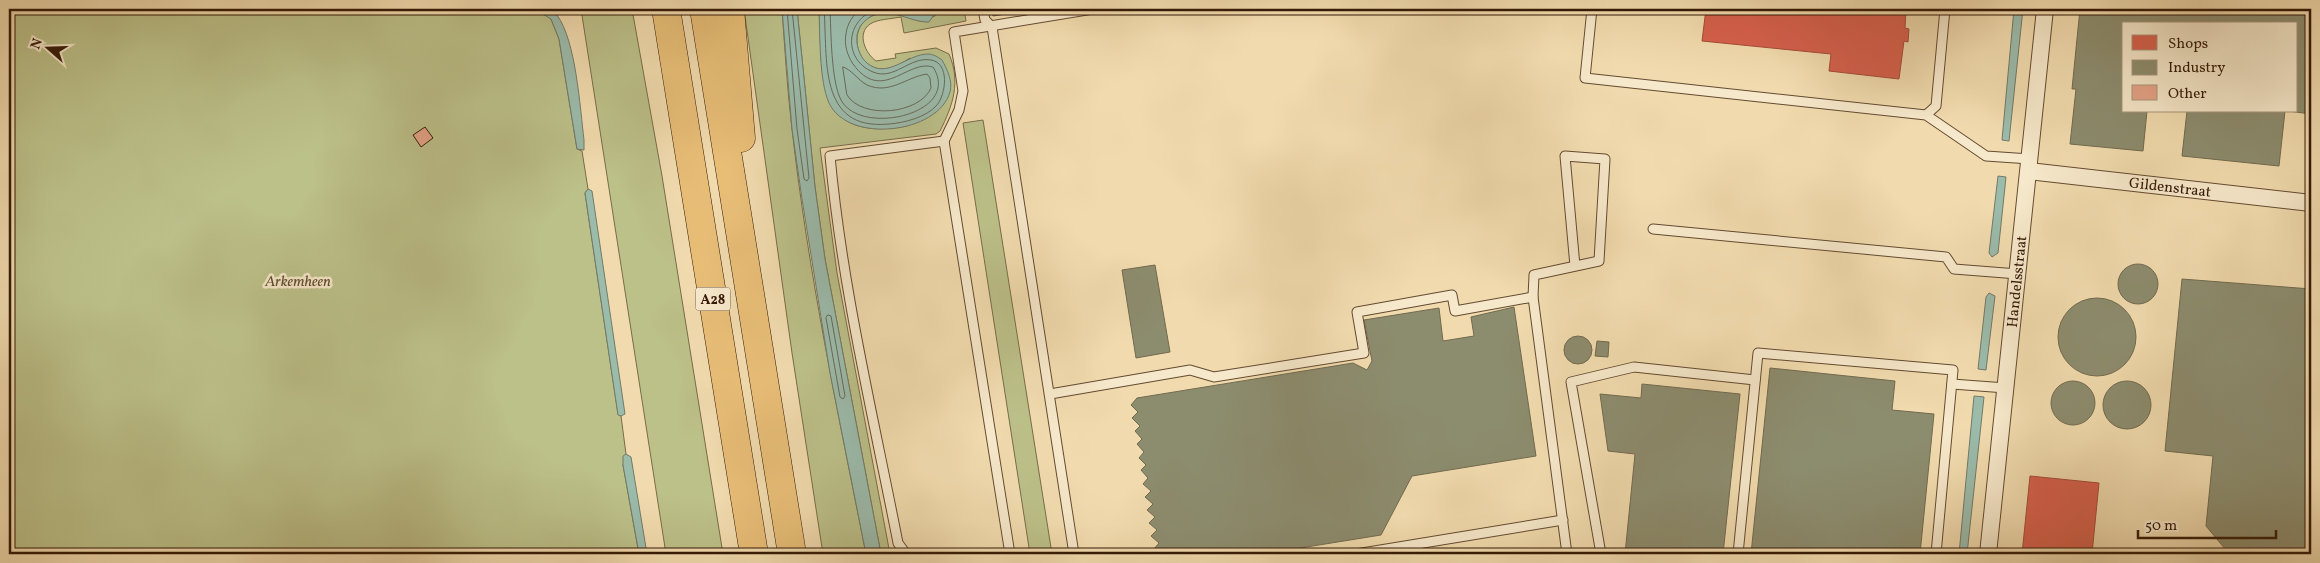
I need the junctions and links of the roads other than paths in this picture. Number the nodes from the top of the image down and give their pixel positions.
1 (664, 9) edge
2 (704, 9) edge
3 (730, 9) edge
4 (983, 9) edge
5 (1093, 9) edge
6 (1592, 9) edge
7 (1945, 9) edge
8 (2045, 9) edge
9 (992, 27) junction
10 (1926, 115) junction
11 (944, 141) junction
12 (2024, 163) junction
13 (2311, 203) edge
14 (1653, 229) dead end
15 (1575, 266) junction
16 (2018, 274) junction
17 (1533, 297) junction
18 (759, 351) junction
19 (1755, 380) junction
20 (1952, 384) junction
21 (1998, 388) junction
22 (1050, 394) junction
23 (1562, 520) junction
24 (754, 554) edge
25 (792, 554) edge
26 (906, 554) edge
27 (1010, 554) edge
28 (1074, 554) edge
29 (1356, 554) edge
30 (1567, 554) edge
31 (1601, 554) edge
32 (1738, 554) edge
33 (1936, 554) edge
34 (1988, 554) edge

1 - 24 highway, A28
2 - 18 highway, A28
3 - 18 highway, A28
4 - 9 lane
5 - 9 lane
6 - 10 lane
7 - 10 lane
8 - 12 street, Handelsstraat
9 - 11 lane
9 - 22 lane
10 - 12 lane
11 - 26 lane
11 - 27 lane
12 - 13 street, Gildenstraat
12 - 16 street, Handelsstraat
14 - 16 lane
15 - 15 lane
15 - 17 lane
16 - 21 street, Handelsstraat
17 - 22 lane
17 - 23 lane
18 - 25 highway, A28
19 - 20 lane
19 - 31 lane
19 - 32 lane
20 - 21 lane
20 - 33 lane
21 - 34 street, Handelsstraat
22 - 28 lane
23 - 29 lane
23 - 30 lane

